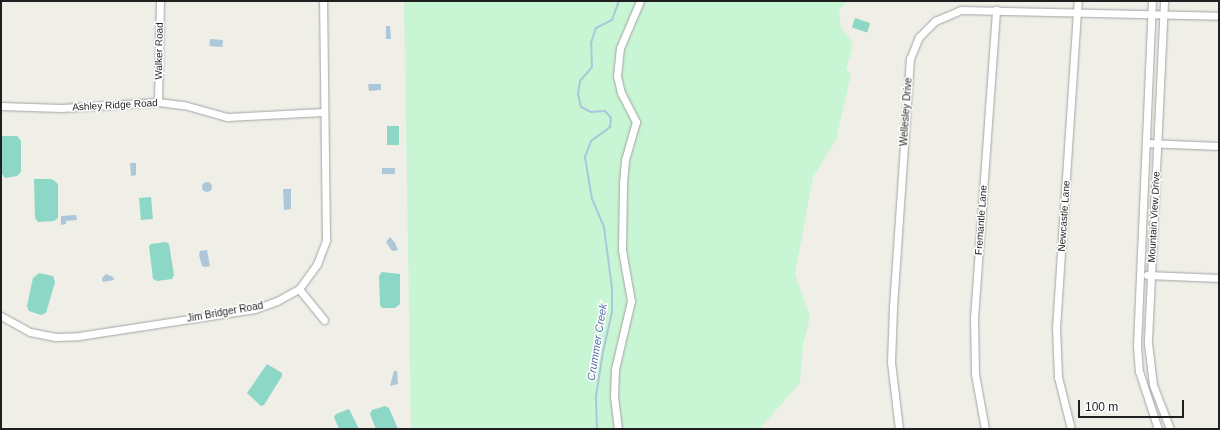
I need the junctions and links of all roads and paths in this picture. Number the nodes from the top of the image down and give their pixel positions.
1 (160, 1) edge
2 (323, 1) edge
3 (640, 1) edge
4 (1078, 1) edge
5 (1152, 1) edge
6 (1164, 1) edge
7 (996, 10) junction
8 (1077, 12) junction
9 (1151, 14) junction
10 (1163, 14) junction
11 (1219, 16) edge
12 (158, 102) junction
13 (1, 106) edge
14 (323, 112) junction
15 (1146, 143) junction
16 (1158, 143) junction
17 (1219, 146) edge
18 (1140, 274) junction
19 (1151, 275) junction
20 (1219, 278) edge
21 (299, 288) junction
22 (1, 316) edge
23 (324, 320) dead end
24 (618, 429) edge
25 (899, 429) edge
26 (985, 429) edge
27 (1071, 429) edge
28 (1158, 429) edge
29 (1170, 429) edge

1 - 12 street, Walker Road
2 - 14 street, Jim Bridger Road
3 - 24 street
4 - 8 street, Newcastle Lane
5 - 9 street, Mountain View Drive
6 - 10 street, Mountain View Drive
7 - 8 street, Wellesley Drive
7 - 25 street, Wellesley Drive
7 - 26 street, Fremantle Lane
8 - 9 street, Wellesley Drive
8 - 27 street, Newcastle Lane
9 - 10 street, Wellesley Drive
9 - 15 street, Mountain View Drive
10 - 11 street, Wellesley Drive
10 - 16 street, Mountain View Drive
12 - 13 street, Ashley Ridge Road
12 - 14 street, Ashley Ridge Road
14 - 21 street, Jim Bridger Road
15 - 16 street
15 - 18 street, Mountain View Drive
16 - 17 street
16 - 19 street, Mountain View Drive
18 - 19 street
18 - 28 street, Mountain View Drive
19 - 20 street
19 - 29 street, Mountain View Drive
21 - 22 street, Jim Bridger Road
21 - 23 street

